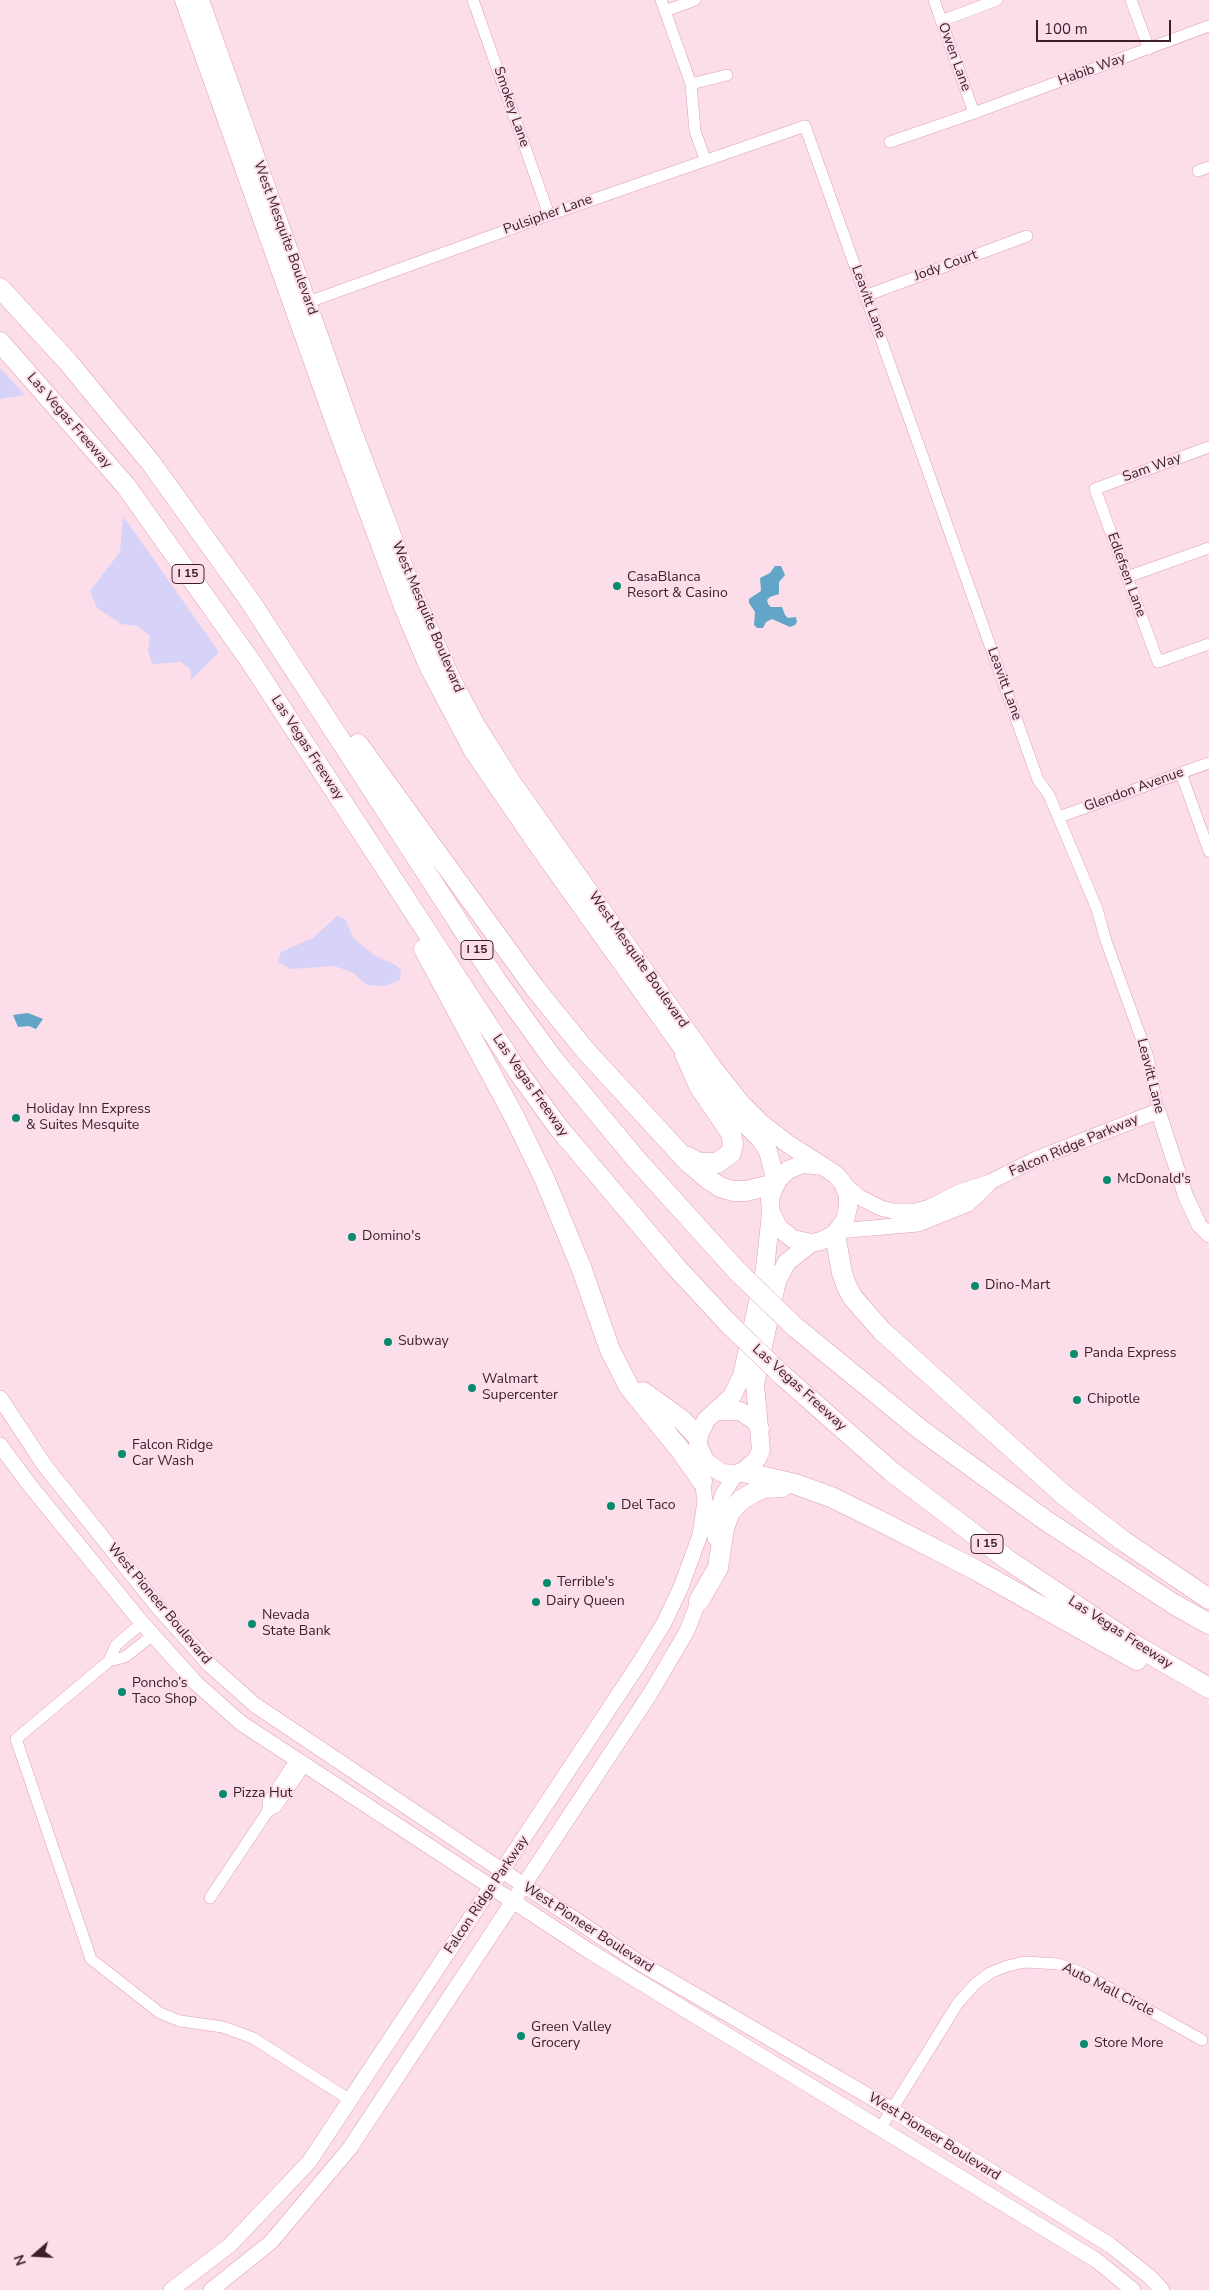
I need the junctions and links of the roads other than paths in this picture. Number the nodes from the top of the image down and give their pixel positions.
1 (184, 0) edge
2 (200, 0) edge
3 (473, 0) edge
4 (695, 0) edge
5 (934, 0) edge
6 (997, 0) edge
7 (1131, 0) edge
8 (663, 5) edge
9 (941, 21) junction
10 (1209, 26) edge
11 (1149, 49) junction
12 (727, 75) dead end
13 (691, 84) junction
14 (974, 113) junction
15 (805, 126) joint
16 (890, 142) dead end
17 (705, 160) junction
18 (549, 214) junction
19 (1027, 236) dead end
20 (0, 288) edge
21 (865, 296) junction
22 (300, 305) junction
23 (0, 342) edge
24 (333, 418) junction
25 (352, 429) junction
26 (1209, 447) edge
27 (1094, 489) joint
28 (1209, 548) edge
29 (1127, 577) junction
30 (250, 601) junction
31 (1209, 644) edge
32 (1209, 763) edge
33 (1181, 773) junction
34 (1059, 817) junction
35 (355, 822) junction
36 (1209, 851) edge
37 (685, 1054) junction
38 (1158, 1111) junction
39 (684, 1155) junction
40 (825, 1167) junction
41 (780, 1178) junction
42 (990, 1182) junction
43 (843, 1183) junction
44 (771, 1212) junction
45 (1209, 1235) edge
46 (826, 1237) junction
47 (624, 1376) junction
48 (0, 1398) edge
49 (717, 1411) junction
50 (760, 1430) junction
51 (698, 1442) junction
52 (0, 1445) edge
53 (740, 1473) junction
54 (702, 1481) junction
55 (831, 1497) junction
56 (1209, 1599) edge
57 (699, 1601) junction
58 (159, 1608) junction
59 (171, 1621) junction
60 (142, 1623) junction
61 (1209, 1624) edge
62 (153, 1635) junction
63 (109, 1661) junction
64 (1209, 1688) edge
65 (1209, 1699) edge
66 (301, 1762) junction
67 (503, 1872) junction
68 (523, 1885) junction
69 (493, 1887) junction
70 (210, 1898) dead end
71 (513, 1900) junction
72 (621, 1970) junction
73 (661, 1975) junction
74 (1202, 2040) dead end
75 (350, 2100) junction
76 (892, 2110) junction
77 (882, 2127) junction
78 (171, 2290) edge
79 (211, 2290) edge
80 (1133, 2290) edge
81 (1162, 2290) edge

1 - 22 main road, West Mesquite Boulevard
2 - 22 main road, West Mesquite Boulevard
3 - 18 street, Smokey Lane
4 - 8 street
5 - 9 street, Owen Lane
6 - 9 street
7 - 11 street
8 - 13 street
9 - 14 street, Owen Lane
10 - 11 street, Habib Way
11 - 14 street, Habib Way
12 - 13 street
13 - 17 street
14 - 16 street, Habib Way
15 - 17 street, Pulsipher Lane
15 - 21 street, Leavitt Lane
17 - 18 street, Pulsipher Lane
18 - 22 street, Pulsipher Lane
19 - 21 street, Jody Court
20 - 30 highway, I 15
21 - 34 street, Leavitt Lane
22 - 24 main road, West Mesquite Boulevard
22 - 25 main road, West Mesquite Boulevard
23 - 35 highway, Las Vegas Freeway / I 15
24 - 25 main road
24 - 37 main road, West Mesquite Boulevard
25 - 40 main road, West Mesquite Boulevard
26 - 27 street, Sam Way
27 - 29 street, Edlefsen Lane
28 - 29 street
29 - 31 street, Edlefsen Lane
30 - 39 highway
30 - 61 highway, I 15, bridge
32 - 33 street, Glendon Avenue
33 - 34 street, Glendon Avenue
33 - 36 street
34 - 38 street, Leavitt Lane
35 - 47 highway
35 - 64 highway, Las Vegas Freeway / I 15, bridge
37 - 39 highway
37 - 41 main road, West Mesquite Boulevard
38 - 42 main road, Falcon Ridge Parkway
38 - 45 main road, Leavitt Lane
39 - 41 highway
40 - 41 main road
40 - 43 main road, Falcon Ridge Parkway
41 - 44 main road
42 - 43 main road, Falcon Ridge Parkway
42 - 46 main road, Falcon Ridge Parkway
43 - 46 main road, Falcon Ridge Parkway
44 - 46 main road, Falcon Ridge Parkway
44 - 49 main road
46 - 50 main road, Falcon Ridge Parkway
46 - 56 highway
47 - 51 highway
47 - 54 highway
48 - 58 main road, West Pioneer Boulevard
49 - 50 main road
49 - 51 main road
50 - 53 main road, Falcon Ridge Parkway
51 - 53 main road
51 - 54 main road, Falcon Ridge Parkway
52 - 60 main road, West Pioneer Boulevard
53 - 55 highway
53 - 57 main road, Falcon Ridge Parkway
54 - 67 main road, Falcon Ridge Parkway
55 - 57 highway
55 - 65 highway
57 - 68 main road, Falcon Ridge Parkway
58 - 59 main road, West Pioneer Boulevard
58 - 60 main road
59 - 62 main road
59 - 67 main road, West Pioneer Boulevard
60 - 62 main road, West Pioneer Boulevard
60 - 63 street
62 - 63 street
62 - 66 main road, West Pioneer Boulevard
63 - 75 street
66 - 69 main road, West Pioneer Boulevard
66 - 70 street
67 - 68 main road, West Pioneer Boulevard
67 - 69 main road, Falcon Ridge Parkway
68 - 71 main road, Falcon Ridge Parkway
68 - 73 main road, West Pioneer Boulevard
69 - 71 main road, West Pioneer Boulevard
69 - 75 main road, Falcon Ridge Parkway
71 - 72 main road, West Pioneer Boulevard
71 - 79 main road, Falcon Ridge Parkway
72 - 73 main road
72 - 77 main road, West Pioneer Boulevard
73 - 76 main road, West Pioneer Boulevard
74 - 76 street, Auto Mall Circle
75 - 78 main road, Falcon Ridge Parkway
76 - 77 street, Auto Mall Circle
76 - 81 main road, West Pioneer Boulevard
77 - 80 main road, West Pioneer Boulevard

